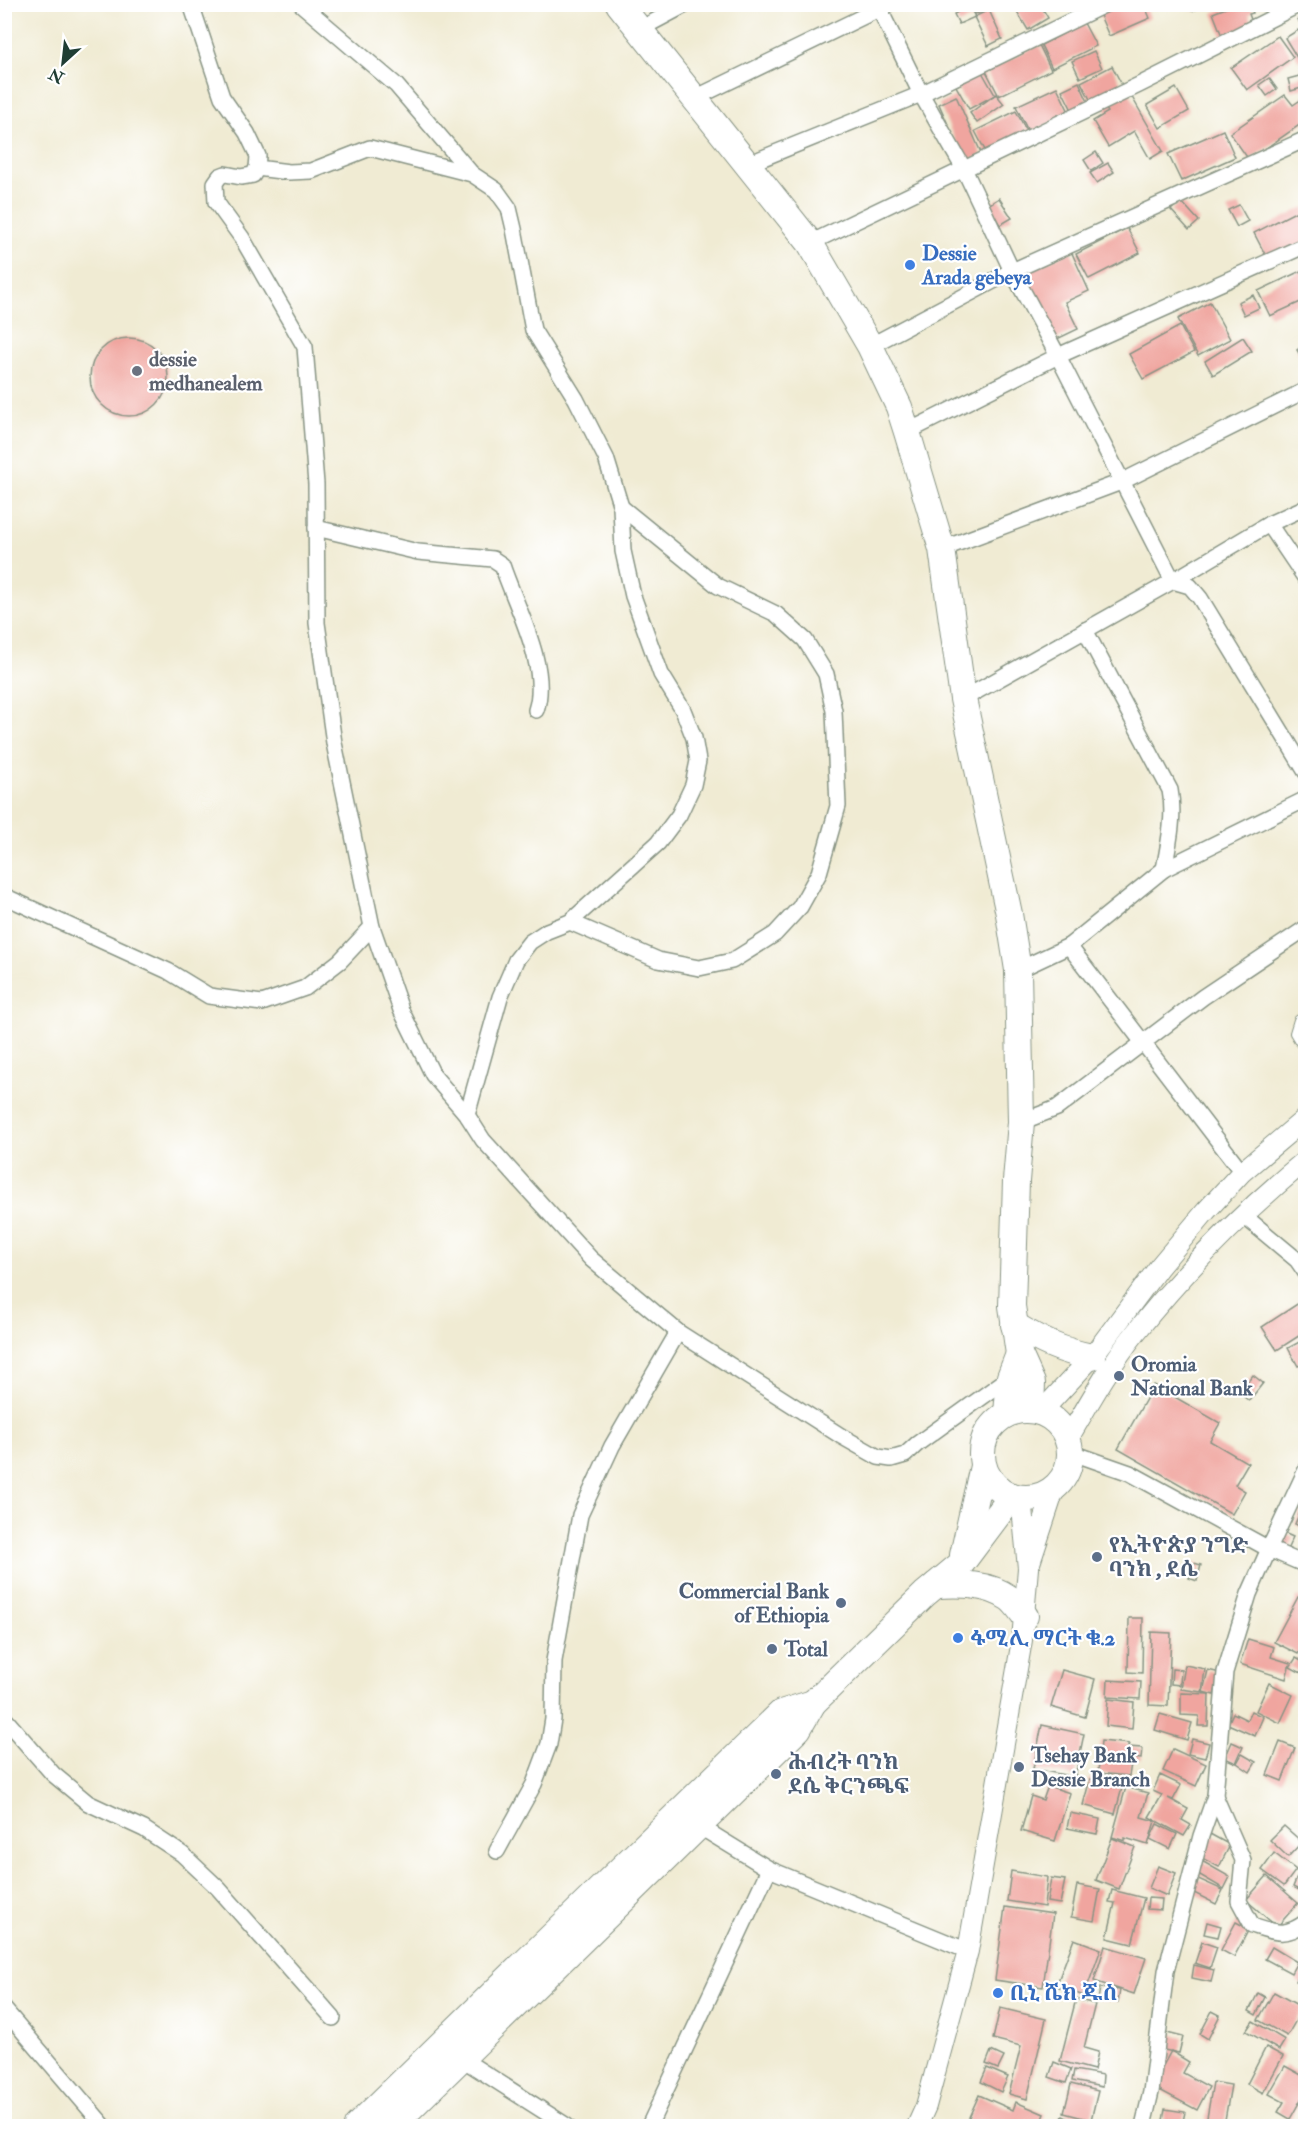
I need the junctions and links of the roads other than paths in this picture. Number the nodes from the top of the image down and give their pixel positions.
1 (191, 4) edge
2 (302, 4) edge
3 (619, 4) edge
4 (687, 4) edge
5 (1106, 4) edge
6 (1300, 4) edge
7 (882, 6) edge
8 (1086, 9) edge
9 (640, 29) junction
10 (921, 94) junction
11 (695, 98) junction
12 (1305, 139) edge
13 (748, 164) junction
14 (257, 168) junction
15 (964, 169) junction
16 (472, 174) junction
17 (810, 243) junction
18 (1305, 245) edge
19 (1012, 272) junction
20 (870, 346) junction
21 (1058, 356) junction
22 (1305, 390) edge
23 (907, 432) junction
24 (1121, 482) junction
25 (621, 507) junction
26 (1305, 507) edge
27 (1269, 524) junction
28 (316, 528) junction
29 (942, 549) junction
30 (1305, 579) edge
31 (1173, 581) junction
32 (1085, 630) junction
33 (963, 699) junction
34 (536, 710) dead end
35 (1305, 772) edge
36 (1305, 799) edge
37 (1164, 869) junction
38 (4, 896) edge
39 (570, 922) junction
40 (372, 927) junction
41 (1305, 928) edge
42 (1069, 946) junction
43 (1017, 970) junction
44 (1305, 1015) edge
45 (1143, 1042) junction
46 (1305, 1053) edge
47 (467, 1115) junction
48 (1305, 1118) edge
49 (1021, 1122) junction
50 (1305, 1160) edge
51 (1242, 1172) junction
52 (1243, 1215) junction
53 (1305, 1273) edge
54 (1014, 1325) junction
55 (678, 1332) junction
56 (1092, 1357) junction
57 (1015, 1365) junction
58 (1026, 1412) junction
59 (1069, 1446) junction
60 (983, 1466) junction
61 (1305, 1470) edge
62 (1056, 1487) junction
63 (1016, 1497) junction
64 (1269, 1549) junction
65 (962, 1564) junction
66 (1305, 1565) edge
67 (1028, 1568) junction
68 (936, 1585) junction
69 (1025, 1616) junction
70 (4, 1718) edge
71 (741, 1768) junction
72 (1215, 1796) junction
73 (680, 1809) junction
74 (699, 1827) junction
75 (497, 1851) dead end
76 (769, 1869) junction
77 (1305, 1922) edge
78 (968, 1952) junction
79 (4, 2009) edge
80 (333, 2018) dead end
81 (451, 2052) junction
82 (104, 2127) edge
83 (357, 2127) edge
84 (392, 2127) edge
85 (567, 2127) edge
86 (649, 2127) edge
87 (917, 2127) edge
88 (1143, 2127) edge

1 - 14 street
2 - 16 street
3 - 9 highway
4 - 9 street
5 - 8 street
6 - 15 street
7 - 10 street
7 - 11 street
8 - 10 street
9 - 11 highway
10 - 13 street
10 - 15 street
11 - 13 highway
12 - 19 street
13 - 17 highway
14 - 16 street
14 - 28 street
15 - 17 street
15 - 19 street
16 - 25 street
17 - 20 highway
18 - 21 street
19 - 20 street
19 - 21 street
20 - 23 highway
21 - 23 street
21 - 24 street
22 - 24 street
23 - 29 highway
24 - 29 street
24 - 31 street
25 - 39 street
25 - 39 street
26 - 27 street
27 - 30 street
27 - 31 street
28 - 34 street
28 - 40 street
29 - 33 highway
31 - 32 street
31 - 35 street
32 - 33 street
32 - 37 street
33 - 43 highway
36 - 37 street
37 - 42 street
38 - 40 street
39 - 47 street
40 - 47 street
41 - 45 street
42 - 43 street
42 - 45 street
43 - 49 highway
44 - 46 lane
45 - 49 street
45 - 51 street
47 - 55 street
48 - 51 street
49 - 54 highway
50 - 52 street
51 - 56 street
52 - 53 street
52 - 59 street
54 - 56 highway
54 - 57 highway
55 - 57 street
55 - 75 street
56 - 58 street
57 - 58 highway
58 - 59 highway
58 - 60 highway
59 - 62 highway
59 - 64 street
60 - 63 highway
60 - 65 highway
61 - 64 street
62 - 63 highway
62 - 67 street
63 - 65 highway
63 - 67 street
64 - 66 street
64 - 72 street
65 - 68 highway
67 - 69 street
68 - 69 highway
68 - 71 highway
69 - 78 street
70 - 80 street
71 - 73 highway
71 - 74 highway
72 - 77 street
72 - 88 street
73 - 74 street
73 - 81 highway
74 - 76 street
74 - 81 highway
76 - 78 street
76 - 86 street
78 - 87 street
79 - 82 street
81 - 83 highway
81 - 84 highway
81 - 85 street

